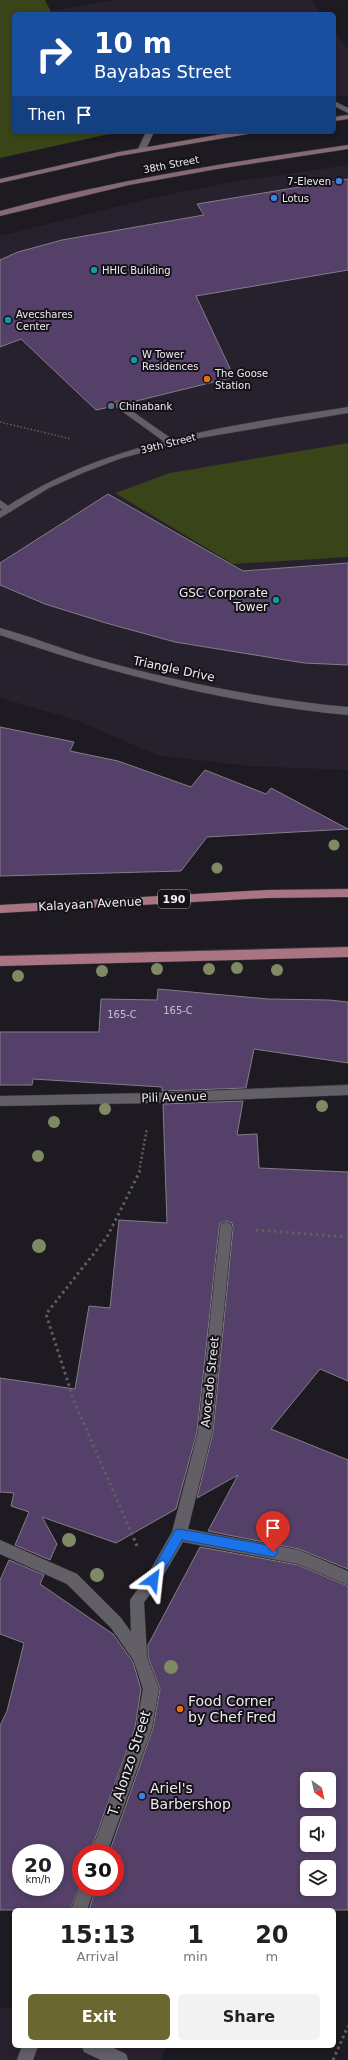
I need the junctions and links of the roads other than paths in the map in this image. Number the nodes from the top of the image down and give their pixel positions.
1 (336, 104) edge
2 (348, 111) edge
3 (348, 117) edge
4 (336, 119) edge
5 (149, 134) edge
6 (236, 134) edge
7 (348, 147) edge
8 (142, 150) junction
9 (0, 181) edge
10 (0, 214) edge
11 (120, 405) dead end
12 (348, 410) edge
13 (169, 442) junction
14 (0, 503) edge
15 (4, 512) edge
16 (0, 631) edge
17 (348, 711) edge
18 (348, 893) edge
19 (0, 909) edge
20 (348, 952) edge
21 (0, 961) edge
22 (348, 1090) edge
23 (0, 1101) edge
24 (226, 1228) road end
25 (179, 1534) junction
26 (0, 1547) edge
27 (348, 1578) edge
28 (140, 1657) junction
29 (102, 1844) edge
30 (84, 1896) edge
31 (80, 1908) edge
32 (29, 2048) edge
33 (94, 2048) edge
34 (25, 2060) edge
35 (120, 2060) edge

1 - 2 street
3 - 4 main road
5 - 8 street
6 - 8 main road, 38th Street
7 - 10 main road, 38th Street
8 - 9 main road, 38th Street
11 - 13 street
12 - 13 street, 39th Street
13 - 15 street, 39th Street
14 - 15 street
16 - 17 street, Triangle Drive
18 - 19 main road, Kalayaan Avenue / 190
20 - 21 main road
22 - 23 street, Pili Avenue
24 - 25 street, Avocado Street
25 - 27 street
25 - 28 street, Avocado Street
26 - 28 street, T. Alonzo Street
28 - 29 street, T. Alonzo Street
30 - 31 street
32 - 34 street
33 - 35 street

